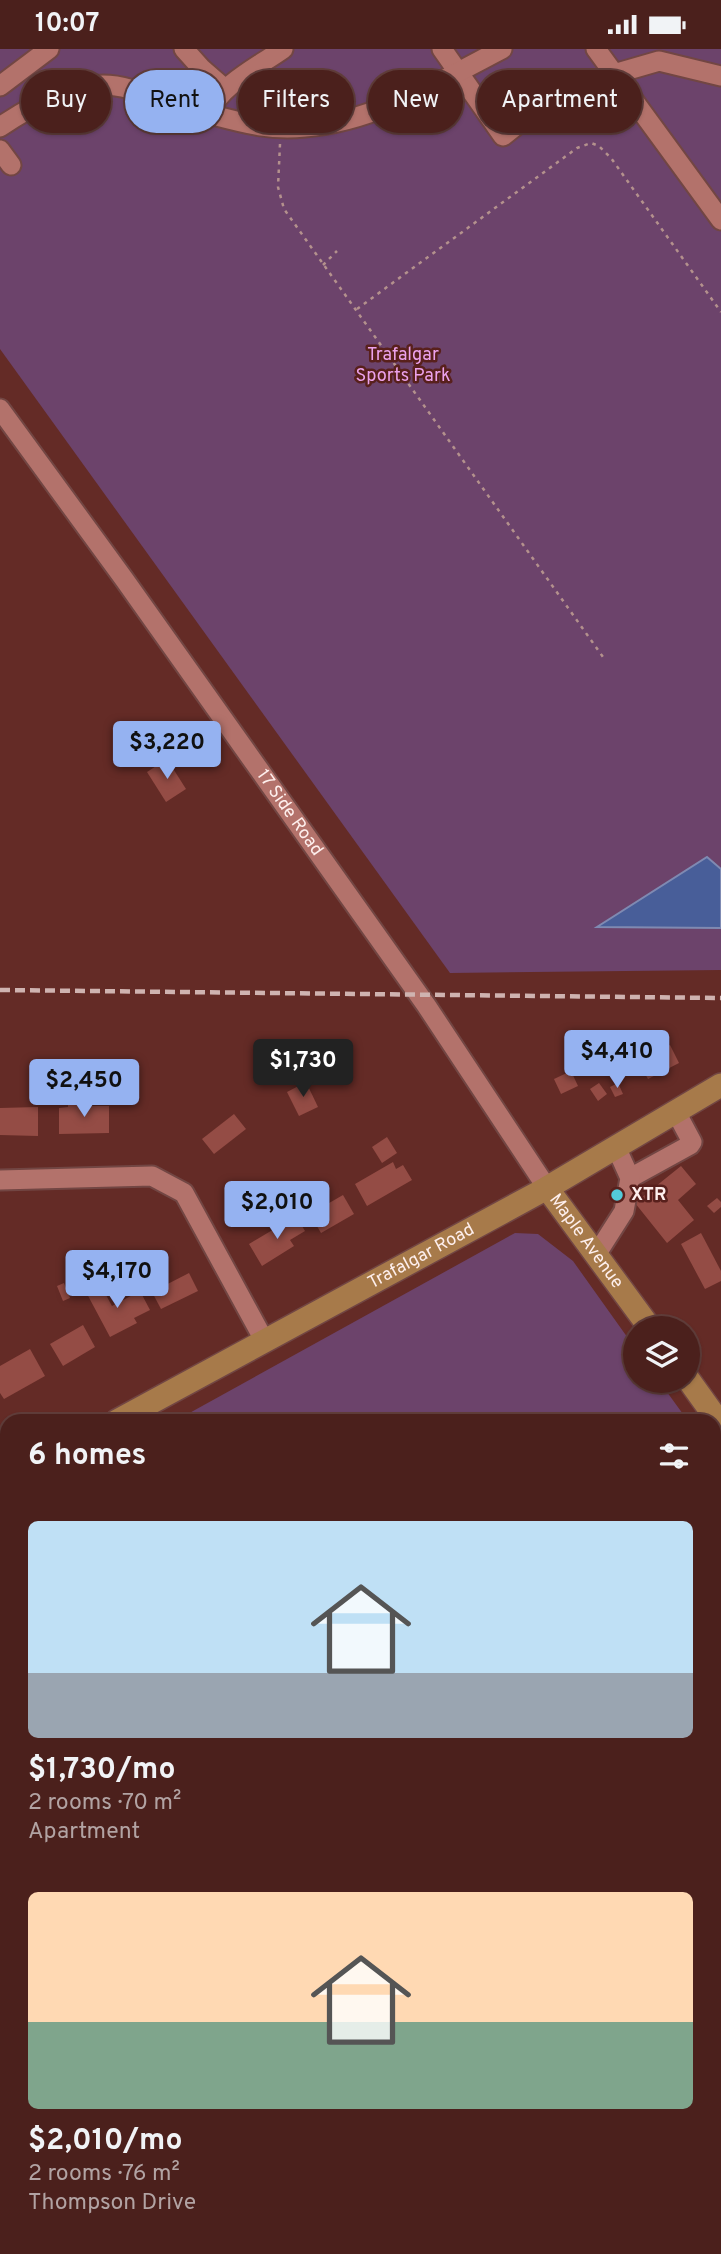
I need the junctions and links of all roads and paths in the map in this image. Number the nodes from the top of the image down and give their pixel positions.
1 (48, 49) edge
2 (184, 49) edge
3 (283, 49) edge
4 (442, 49) edge
5 (502, 49) edge
6 (596, 49) edge
7 (457, 70) edge
8 (462, 70) edge
9 (611, 70) edge
10 (628, 70) edge
11 (721, 76) edge
12 (463, 79) edge
13 (0, 86) edge
14 (125, 87) edge
15 (225, 89) joint
16 (477, 99) edge
17 (642, 112) edge
18 (0, 127) edge
19 (281, 133) edge
20 (721, 220) edge
21 (337, 251) dead end
22 (323, 265) junction
23 (357, 309) junction
24 (721, 312) edge
25 (0, 409) edge
26 (603, 657) dead end
27 (721, 1085) edge
28 (676, 1112) junction
29 (616, 1147) junction
30 (630, 1178) junction
31 (0, 1180) edge
32 (547, 1188) junction
33 (596, 1255) junction
34 (641, 1316) edge
35 (264, 1340) junction
36 (697, 1393) edge
37 (130, 1414) edge
38 (713, 1414) edge

1 - 13 street
2 - 15 street
3 - 15 street
4 - 7 street
5 - 8 street
6 - 9 street
10 - 11 street
12 - 16 street
14 - 18 street
17 - 20 street
19 - 22 path
21 - 22 path
22 - 23 path
23 - 24 path
23 - 26 path
25 - 32 street, 17 Side Road
27 - 28 main road, Trafalgar Road
28 - 29 main road, Trafalgar Road
28 - 30 street
29 - 30 street
29 - 32 main road, Trafalgar Road
30 - 33 street
31 - 35 street
32 - 33 main road, Maple Avenue
32 - 35 main road, Trafalgar Road
33 - 34 main road, Maple Avenue
35 - 37 main road, Trafalgar Road
36 - 38 main road

